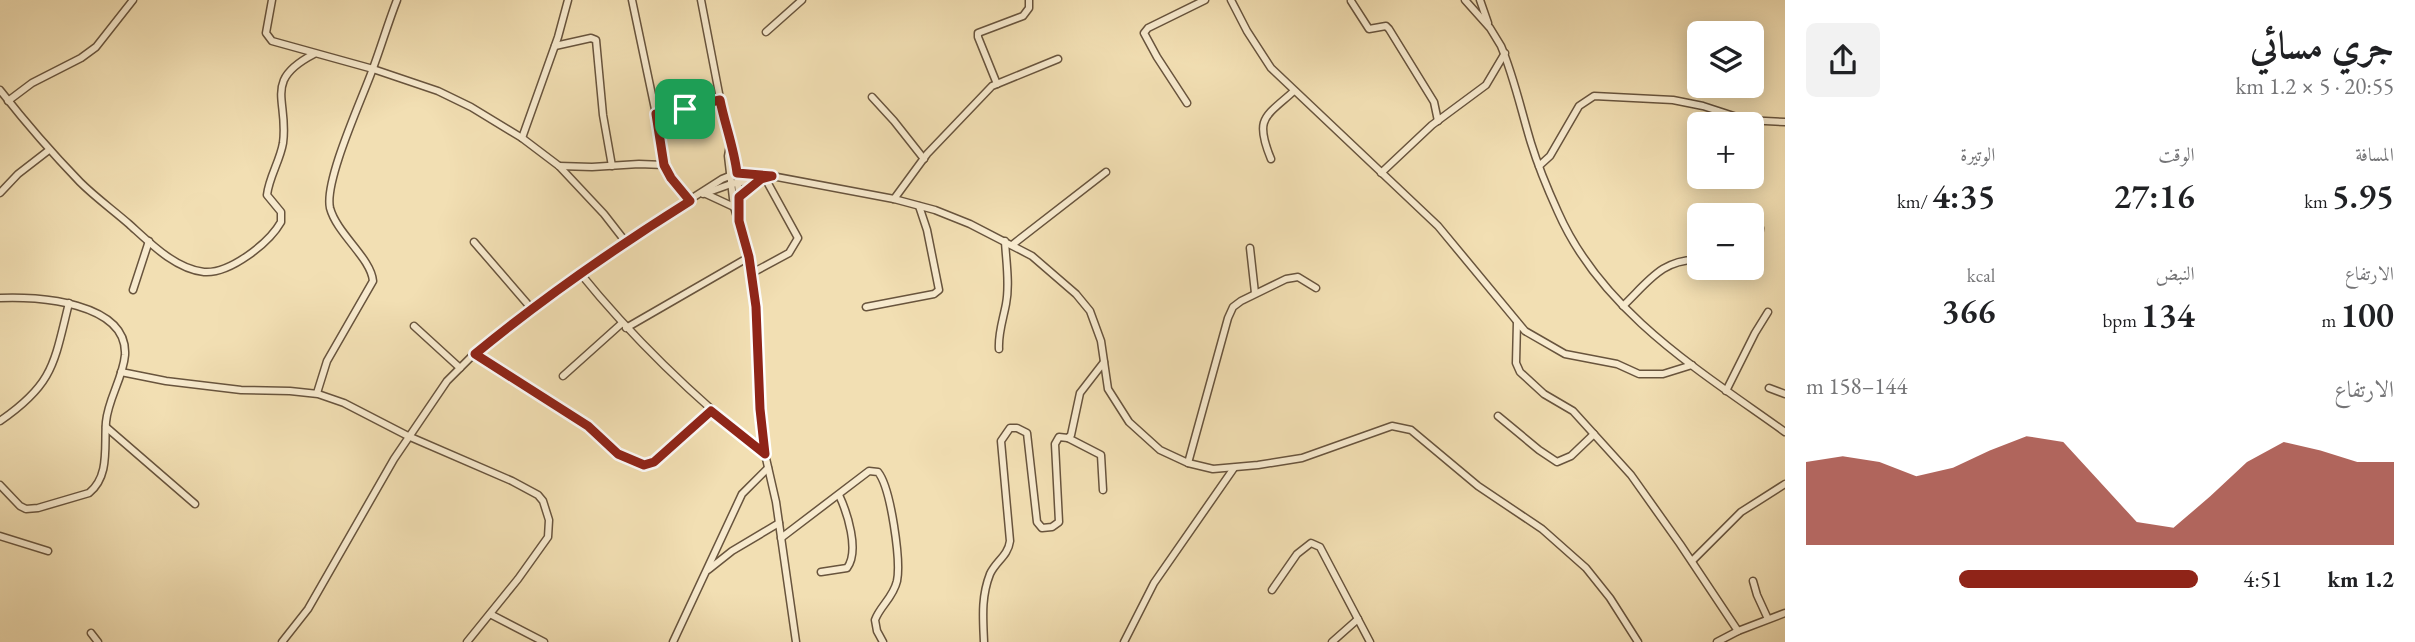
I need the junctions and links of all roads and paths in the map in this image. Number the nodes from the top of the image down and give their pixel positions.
1 (272, 0) edge
2 (397, 0) edge
3 (568, 0) edge
4 (632, 0) edge
5 (701, 0) edge
6 (802, 0) edge
7 (1029, 0) edge
8 (1205, 0) edge
9 (1231, 0) edge
10 (1465, 0) edge
11 (1480, 0) edge
12 (1351, 1) edge
13 (128, 2) edge
14 (1490, 28) junction
15 (766, 32) dead end
16 (555, 46) junction
17 (1505, 53) junction
18 (314, 54) junction
19 (1058, 59) dead end
20 (373, 69) junction
21 (997, 84) junction
22 (0, 90) edge
23 (1294, 91) junction
24 (872, 97) dead end
25 (8, 100) junction
26 (720, 100) junction
27 (1187, 103) dead end
28 (656, 114) junction
29 (1438, 121) junction
30 (1785, 122) edge
31 (522, 138) junction
32 (49, 150) junction
33 (924, 159) junction
34 (1271, 159) dead end
35 (664, 165) junction
36 (559, 166) junction
37 (612, 166) junction
38 (1539, 166) junction
39 (1106, 172) dead end
40 (1381, 173) junction
41 (733, 174) junction
42 (766, 178) junction
43 (734, 184) junction
44 (1, 191) edge
45 (701, 195) junction
46 (739, 197) junction
47 (894, 199) junction
48 (690, 201) junction
49 (919, 206) junction
50 (734, 208) junction
51 (739, 221) junction
52 (149, 241) junction
53 (625, 241) junction
54 (1005, 241) junction
55 (474, 242) dead end
56 (1012, 244) junction
57 (1250, 248) dead end
58 (749, 257) junction
59 (1687, 259) edge
60 (580, 273) junction
61 (752, 273) junction
62 (1316, 288) dead end
63 (132, 290) dead end
64 (1255, 293) junction
65 (0, 298) edge
66 (69, 303) junction
67 (1623, 306) junction
68 (866, 307) dead end
69 (531, 308) junction
70 (1768, 312) dead end
71 (1517, 322) junction
72 (414, 326) dead end
73 (624, 326) junction
74 (999, 349) dead end
75 (475, 354) junction
76 (1104, 362) junction
77 (1692, 366) junction
78 (460, 368) junction
79 (121, 372) junction
80 (563, 376) dead end
81 (1769, 388) dead end
82 (1726, 391) junction
83 (317, 393) junction
84 (1785, 394) edge
85 (711, 411) junction
86 (1498, 416) dead end
87 (0, 421) edge
88 (106, 427) junction
89 (1785, 432) edge
90 (1594, 434) junction
91 (408, 436) junction
92 (1068, 438) junction
93 (765, 454) junction
94 (1188, 463) junction
95 (768, 468) junction
96 (1234, 468) junction
97 (1785, 484) edge
98 (0, 485) edge
99 (1103, 490) dead end
100 (839, 495) junction
101 (195, 504) dead end
102 (779, 523) junction
103 (0, 536) edge
104 (781, 538) junction
105 (48, 551) dead end
106 (1692, 561) junction
107 (706, 572) junction
108 (821, 572) dead end
109 (1753, 581) dead end
110 (1272, 590) dead end
111 (1785, 613) edge
112 (490, 614) junction
113 (1768, 619) junction
114 (1358, 620) junction
115 (1738, 631) junction
116 (91, 633) dead end
117 (98, 642) edge
118 (282, 642) edge
119 (467, 642) edge
120 (544, 642) edge
121 (673, 642) edge
122 (796, 642) edge
123 (883, 642) edge
124 (984, 642) edge
125 (1125, 642) edge
126 (1332, 642) edge
127 (1370, 642) edge
128 (1639, 642) edge
129 (1717, 642) edge

1 - 18 street
2 - 20 street
3 - 16 street
4 - 28 street
5 - 26 street
6 - 15 street
7 - 21 street
8 - 27 street
9 - 23 street
10 - 14 street
11 - 14 street
12 - 29 street
13 - 25 street
14 - 17 street
16 - 31 street
16 - 37 street
17 - 29 street
17 - 38 street
18 - 20 street
18 - 52 street
19 - 21 street
20 - 31 street
20 - 83 street
21 - 33 street
22 - 25 street
23 - 34 street
23 - 40 street
24 - 33 street
25 - 32 street
26 - 28 street
26 - 41 street
28 - 35 street
29 - 40 street
30 - 38 street
31 - 36 street
32 - 44 street
32 - 52 street
33 - 47 street
35 - 37 street
35 - 48 street
36 - 37 street
36 - 53 street
38 - 67 street
39 - 56 street
40 - 71 street
41 - 42 street
41 - 43 street
41 - 45 street
42 - 43 street
42 - 46 street
42 - 47 street
42 - 61 street
43 - 45 street
43 - 46 street
43 - 50 street
45 - 48 street
45 - 50 street
46 - 51 street
47 - 49 street
48 - 53 street
49 - 54 street
49 - 68 street
50 - 51 street
51 - 58 street
52 - 63 street
53 - 60 street
54 - 56 street
54 - 74 street
55 - 69 street
56 - 76 street
57 - 64 street
58 - 61 street
58 - 73 street
59 - 67 street
60 - 69 street
60 - 73 street
61 - 93 street
62 - 64 street
64 - 94 street
65 - 66 street
66 - 79 street
66 - 87 street
67 - 77 street
69 - 75 street
70 - 82 street
71 - 77 street
71 - 90 street
72 - 78 street
73 - 80 street
73 - 85 street
75 - 78 street
75 - 85 street
76 - 92 street
76 - 94 street
77 - 82 street
78 - 91 street
79 - 83 street
79 - 88 street
81 - 84 street
82 - 89 street
83 - 91 street
85 - 93 street
86 - 90 street
88 - 98 street
88 - 101 street
90 - 106 street
91 - 112 street
91 - 118 street
92 - 99 street
92 - 124 street
93 - 95 street
94 - 96 street
95 - 102 street
95 - 107 street
96 - 125 street
96 - 128 street
97 - 106 street
100 - 104 street
100 - 108 street
100 - 123 street
102 - 104 street
102 - 107 street
103 - 105 street
104 - 122 street
106 - 115 street
107 - 121 street
109 - 113 street
110 - 114 street
111 - 113 street
112 - 119 street
112 - 120 street
113 - 115 street
114 - 126 street
114 - 127 street
115 - 129 street
116 - 117 street

